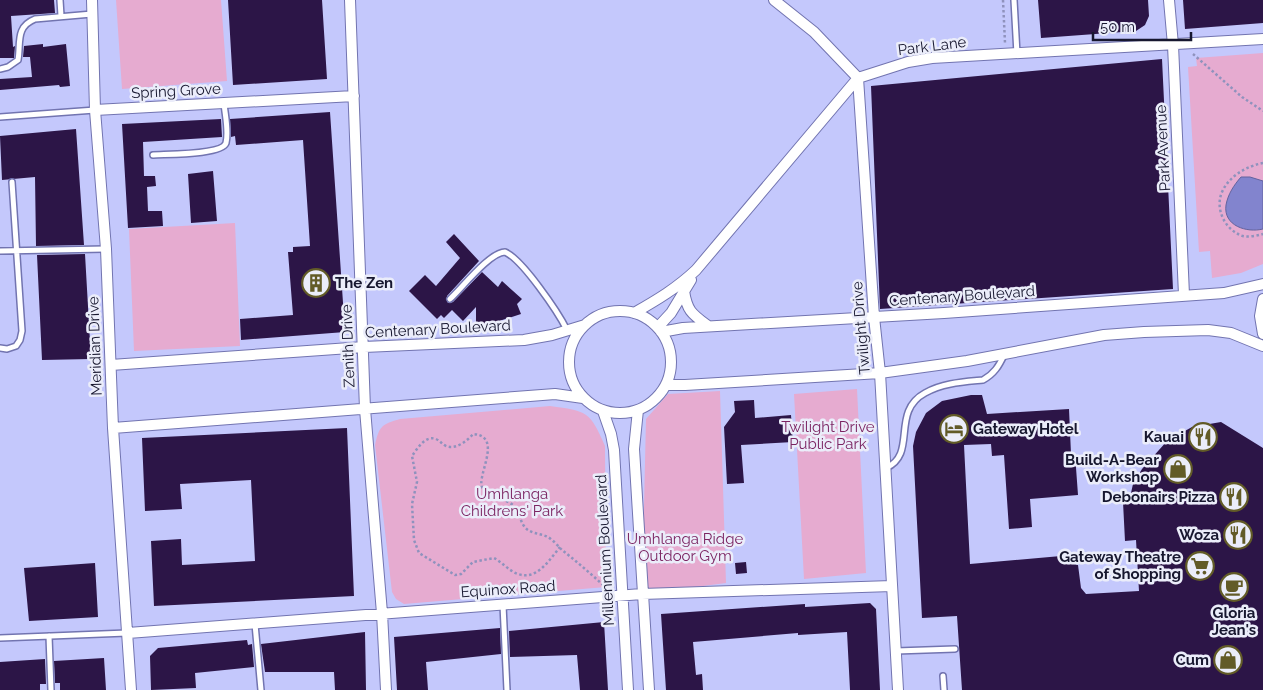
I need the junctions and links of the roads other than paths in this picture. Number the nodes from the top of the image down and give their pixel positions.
1 (60, 0) edge
2 (92, 0) edge
3 (350, 0) edge
4 (774, 0) edge
5 (1014, 0) edge
6 (1168, 0) edge
7 (92, 14) junction
8 (61, 16) junction
9 (1263, 39) edge
10 (1178, 45) junction
11 (1017, 54) junction
12 (0, 70) edge
13 (858, 78) junction
14 (354, 96) junction
15 (224, 103) junction
16 (96, 110) junction
17 (0, 117) edge
18 (153, 155) dead end
19 (12, 182) dead end
20 (106, 249) junction
21 (16, 250) junction
22 (0, 251) edge
23 (696, 270) junction
24 (1263, 284) edge
25 (684, 291) junction
26 (1184, 295) junction
27 (450, 299) dead end
28 (1263, 299) edge
29 (634, 313) junction
30 (874, 317) junction
31 (585, 325) junction
32 (708, 326) junction
33 (660, 329) junction
34 (567, 330) junction
35 (1263, 334) edge
36 (1263, 346) edge
37 (364, 347) junction
38 (0, 348) edge
39 (1004, 354) junction
40 (111, 365) junction
41 (880, 373) junction
42 (666, 385) junction
43 (583, 398) junction
44 (365, 409) junction
45 (638, 410) junction
46 (603, 411) junction
47 (113, 428) junction
48 (886, 468) junction
49 (892, 586) junction
50 (642, 594) junction
51 (622, 596) junction
52 (503, 605) junction
53 (382, 613) junction
54 (255, 623) junction
55 (128, 633) junction
56 (49, 636) junction
57 (0, 638) edge
58 (955, 649) dead end
59 (895, 651) junction
60 (943, 676) dead end
61 (51, 690) edge
62 (131, 690) edge
63 (261, 690) edge
64 (386, 690) edge
65 (507, 690) edge
66 (628, 690) edge
67 (649, 690) edge
68 (898, 690) edge
69 (944, 690) edge

1 - 8 lane
2 - 7 street, Meridian Drive
3 - 14 street, Zenith Drive
4 - 13 street
5 - 11 lane
6 - 10 street, Park Avenue
7 - 8 lane
7 - 16 street, Meridian Drive
8 - 12 lane
9 - 10 street, Park Lane
10 - 11 street, Park Lane
10 - 26 street, Park Avenue
11 - 13 street, Park Lane
13 - 23 street
13 - 30 street, Twilight Drive
14 - 15 street, Spring Grove
14 - 37 street, Zenith Drive
15 - 16 street, Spring Grove
15 - 18 lane
16 - 17 lane, Spring Grove
16 - 20 street, Meridian Drive
19 - 21 lane
20 - 21 lane
20 - 40 street, Meridian Drive
21 - 22 lane
21 - 38 lane
23 - 25 street
23 - 29 street
24 - 26 street, Centenary Boulevard
25 - 32 street
25 - 33 street
26 - 30 street, Centenary Boulevard
27 - 34 lane
28 - 35 street
29 - 31 street
29 - 33 street
30 - 32 street, Centenary Boulevard
30 - 41 street, Twilight Drive
31 - 34 street, Centenary Boulevard
31 - 43 street
32 - 33 street, Centenary Boulevard
33 - 42 street
34 - 37 street, Centenary Boulevard
36 - 39 street
37 - 40 street, Centenary Boulevard
37 - 44 street, Zenith Drive
39 - 41 street
39 - 48 lane
40 - 47 street, Meridian Drive
41 - 42 street
41 - 48 street, Twilight Drive
42 - 45 street
43 - 44 street
43 - 46 street
44 - 47 street
44 - 53 street, Zenith Drive
45 - 46 street
45 - 50 street
46 - 51 street, Millennium Boulevard
47 - 55 street, Meridian Drive
48 - 49 street, Twilight Drive
49 - 50 street, Equinox Road
49 - 59 street, Twilight Drive
50 - 51 street, Equinox Road
50 - 67 street
51 - 52 street, Equinox Road
51 - 66 street, Millennium Boulevard
52 - 53 street, Equinox Road
52 - 65 lane
53 - 54 street, Equinox Road
53 - 64 street, Zenith Drive
54 - 55 street, Equinox Road
54 - 63 lane
55 - 56 lane
55 - 62 street, Meridian Drive
56 - 57 lane
56 - 61 lane
58 - 59 lane
59 - 68 street, Twilight Drive
60 - 69 lane

